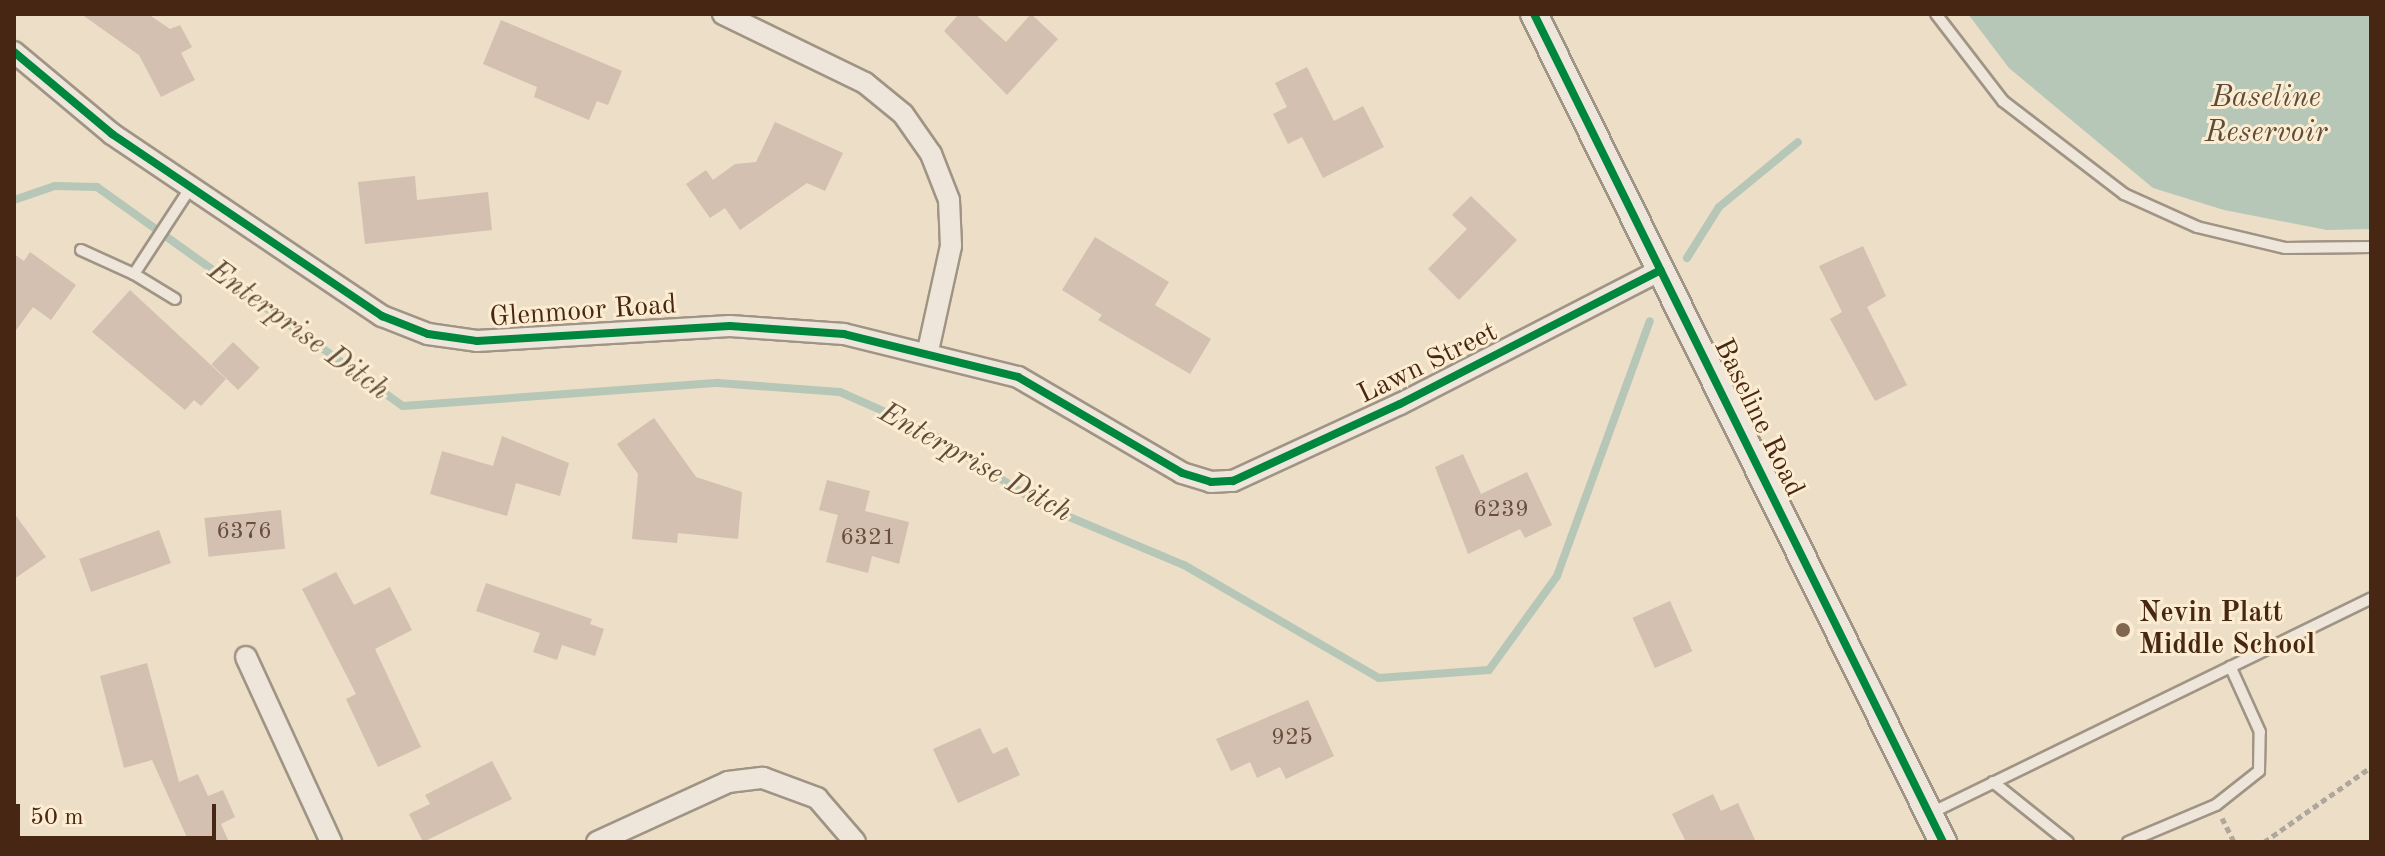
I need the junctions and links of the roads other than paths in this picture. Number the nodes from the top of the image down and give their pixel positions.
1 (723, 14) edge
2 (1534, 14) edge
3 (1936, 14) edge
4 (14, 52) edge
5 (191, 187) junction
6 (2371, 247) edge
7 (81, 250) dead end
8 (1661, 270) junction
9 (134, 274) junction
10 (175, 299) dead end
11 (928, 351) junction
12 (1211, 482) joint
13 (2371, 598) edge
14 (246, 657) dead end
15 (2230, 666) junction
16 (1993, 782) junction
17 (1929, 814) junction
18 (331, 842) edge
19 (597, 842) edge
20 (855, 842) edge
21 (1943, 842) edge
22 (2068, 842) edge
23 (2128, 842) edge

1 - 11 street
2 - 8 street, Baseline Road
3 - 6 lane
4 - 5 street, Glenmoor Road
5 - 9 lane
5 - 11 street, Glenmoor Road
7 - 9 lane
8 - 12 street, Lawn Street
8 - 17 street, Baseline Road
9 - 10 lane
11 - 12 street, Glenmoor Road
13 - 15 lane
14 - 18 street
15 - 16 lane
15 - 23 lane
16 - 17 lane
16 - 22 lane
17 - 21 street, Baseline Road
19 - 20 street

